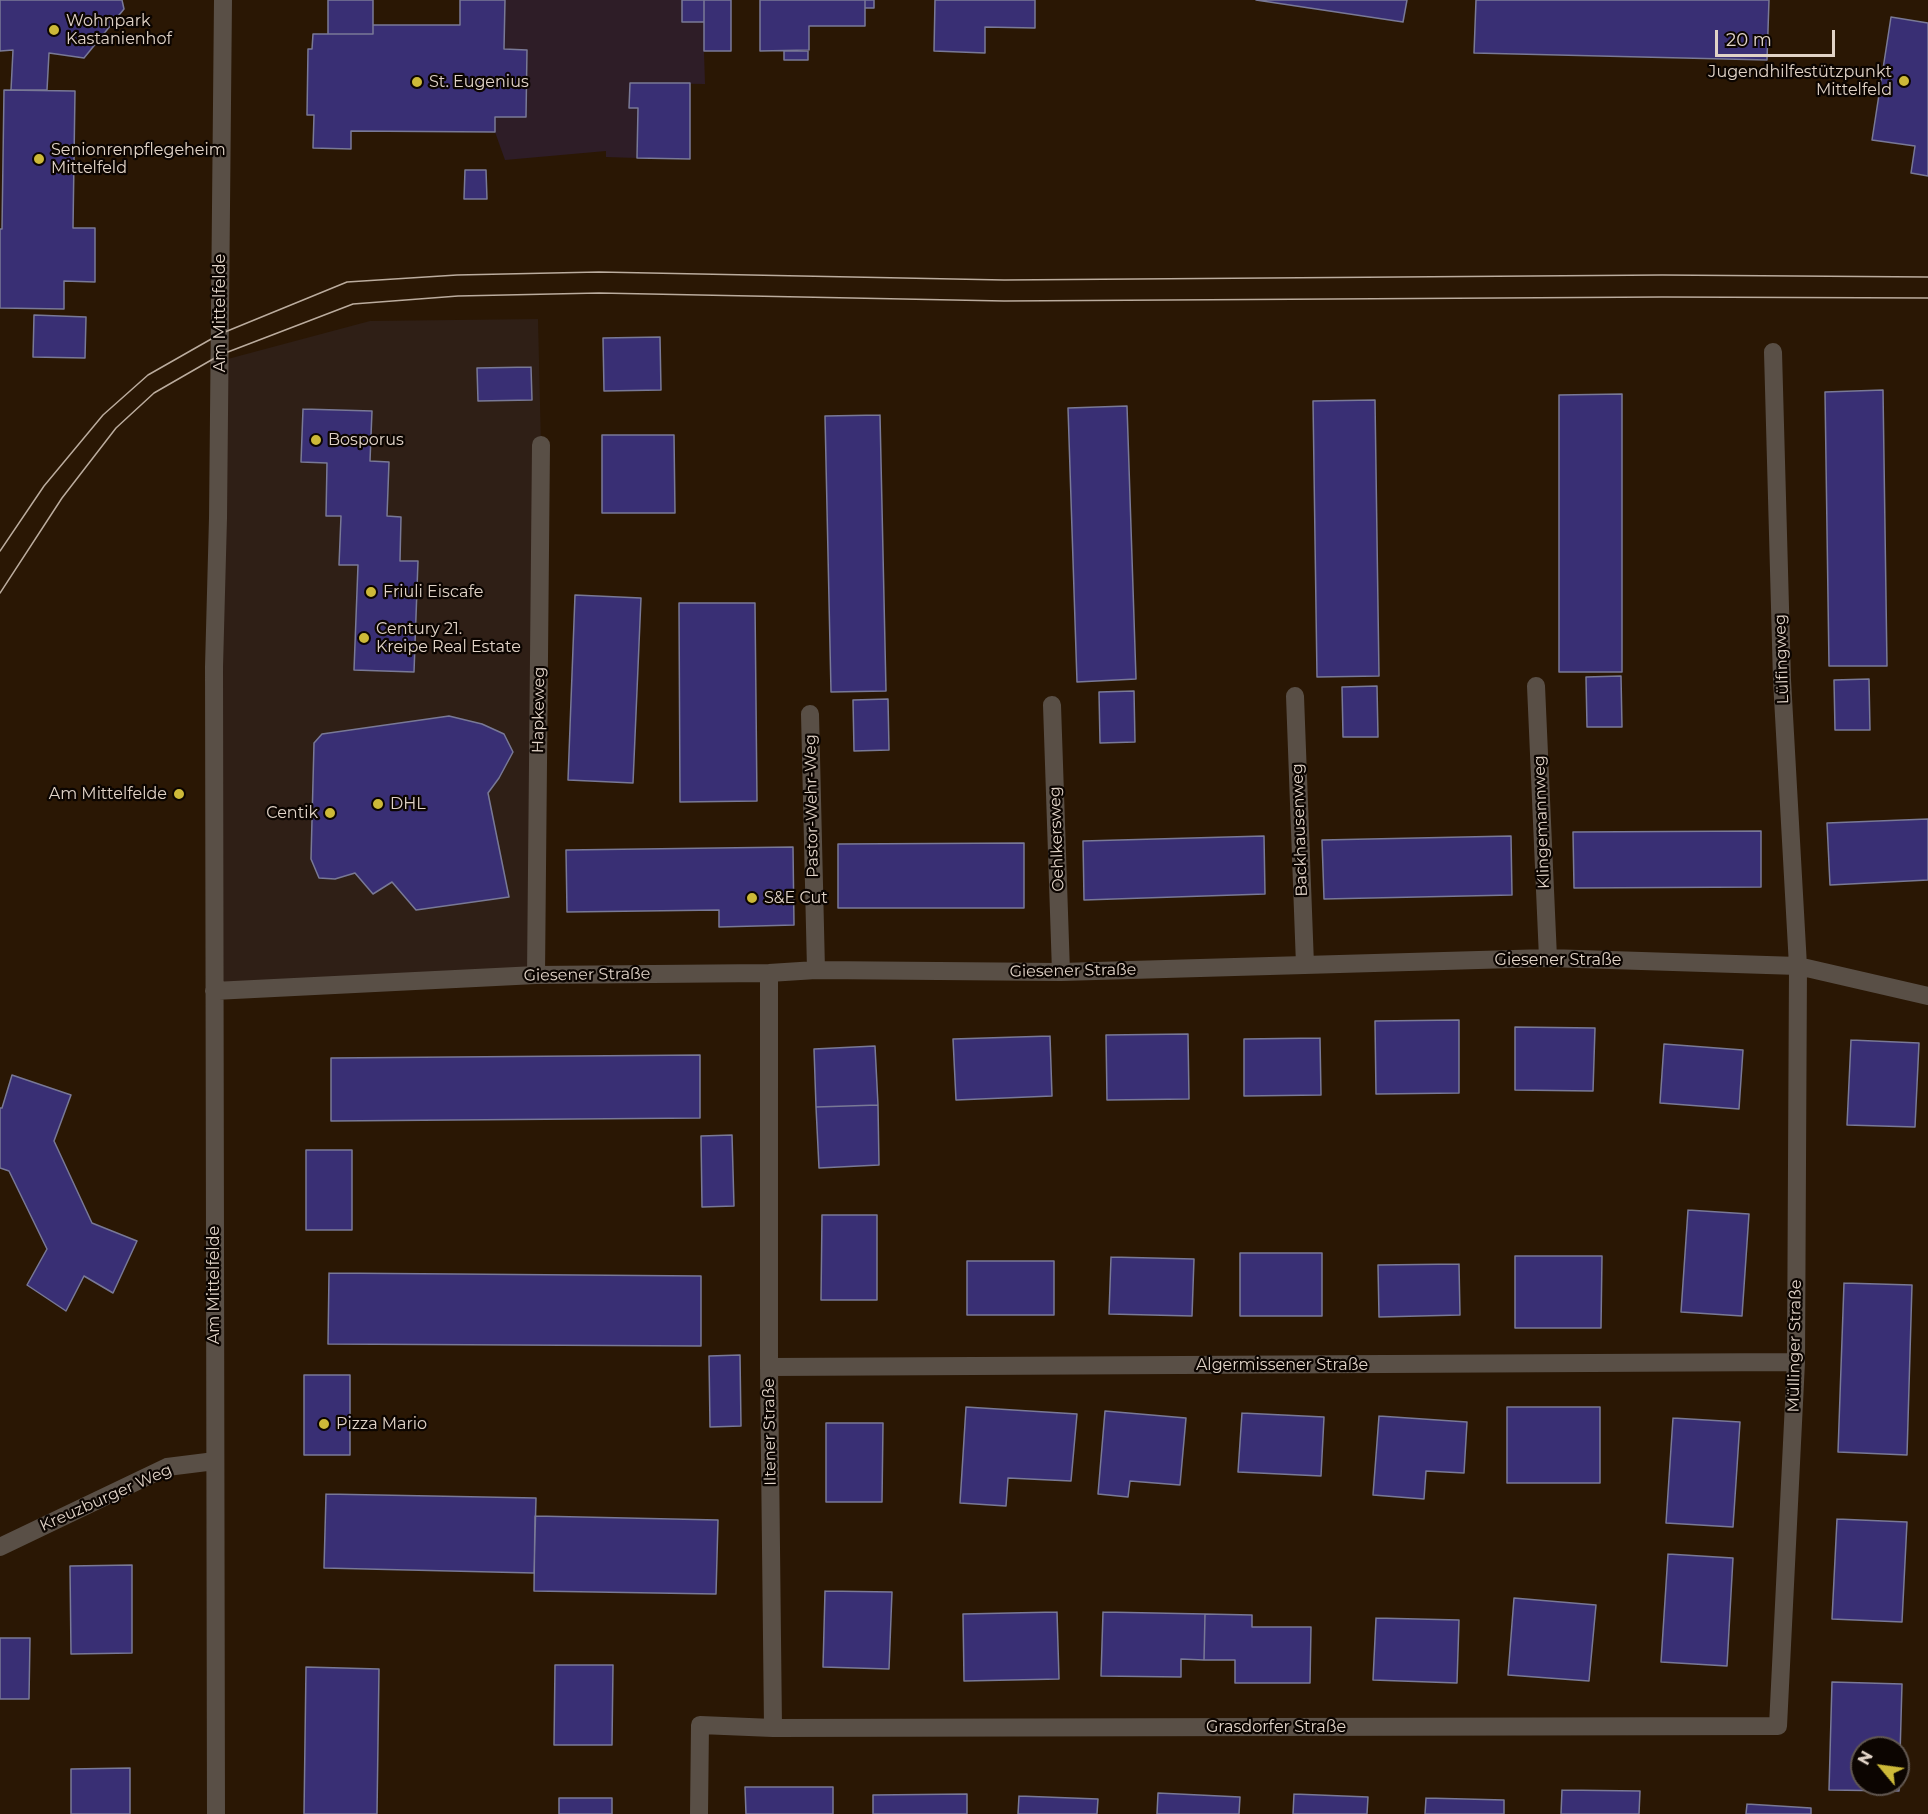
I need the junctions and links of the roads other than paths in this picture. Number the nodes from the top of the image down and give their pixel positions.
1 (223, 0) edge
2 (1773, 352) dead end
3 (541, 445) dead end
4 (1536, 686) dead end
5 (1294, 696) dead end
6 (1052, 705) dead end
7 (810, 714) dead end
8 (1548, 958) junction
9 (1305, 965) junction
10 (1798, 966) junction
11 (816, 970) junction
12 (1061, 972) junction
13 (769, 973) junction
14 (536, 975) junction
15 (214, 991) junction
16 (1928, 996) edge
17 (1796, 1362) junction
18 (769, 1367) junction
19 (215, 1461) junction
20 (0, 1547) edge
21 (1778, 1726) joint
22 (773, 1728) junction
23 (216, 1814) edge
24 (699, 1814) edge

1 - 15 street, Am Mittelfelde
2 - 10 street, Lülfingweg
3 - 14 street, Hapkeweg
4 - 8 street, Klingemannweg
5 - 9 street, Backhausenweg
6 - 12 street, Oehlkersweg
7 - 11 street, Pastor-Wehr-Weg
8 - 9 street, Giesener Straße
8 - 10 street, Giesener Straße
9 - 12 street, Giesener Straße
10 - 16 street, Giesener Straße
10 - 17 street, Müllinger Straße
11 - 12 street, Giesener Straße
11 - 13 street, Giesener Straße
13 - 14 street, Giesener Straße
13 - 18 street, Iltener Straße
14 - 15 street, Giesener Straße
15 - 19 street, Am Mittelfelde
17 - 18 street, Algermissener Straße
17 - 21 street, Müllinger Straße
18 - 22 street, Iltener Straße
19 - 20 street, Kreuzburger Weg
19 - 23 street, Am Mittelfelde
21 - 22 street, Grasdorfer Straße
22 - 24 street

